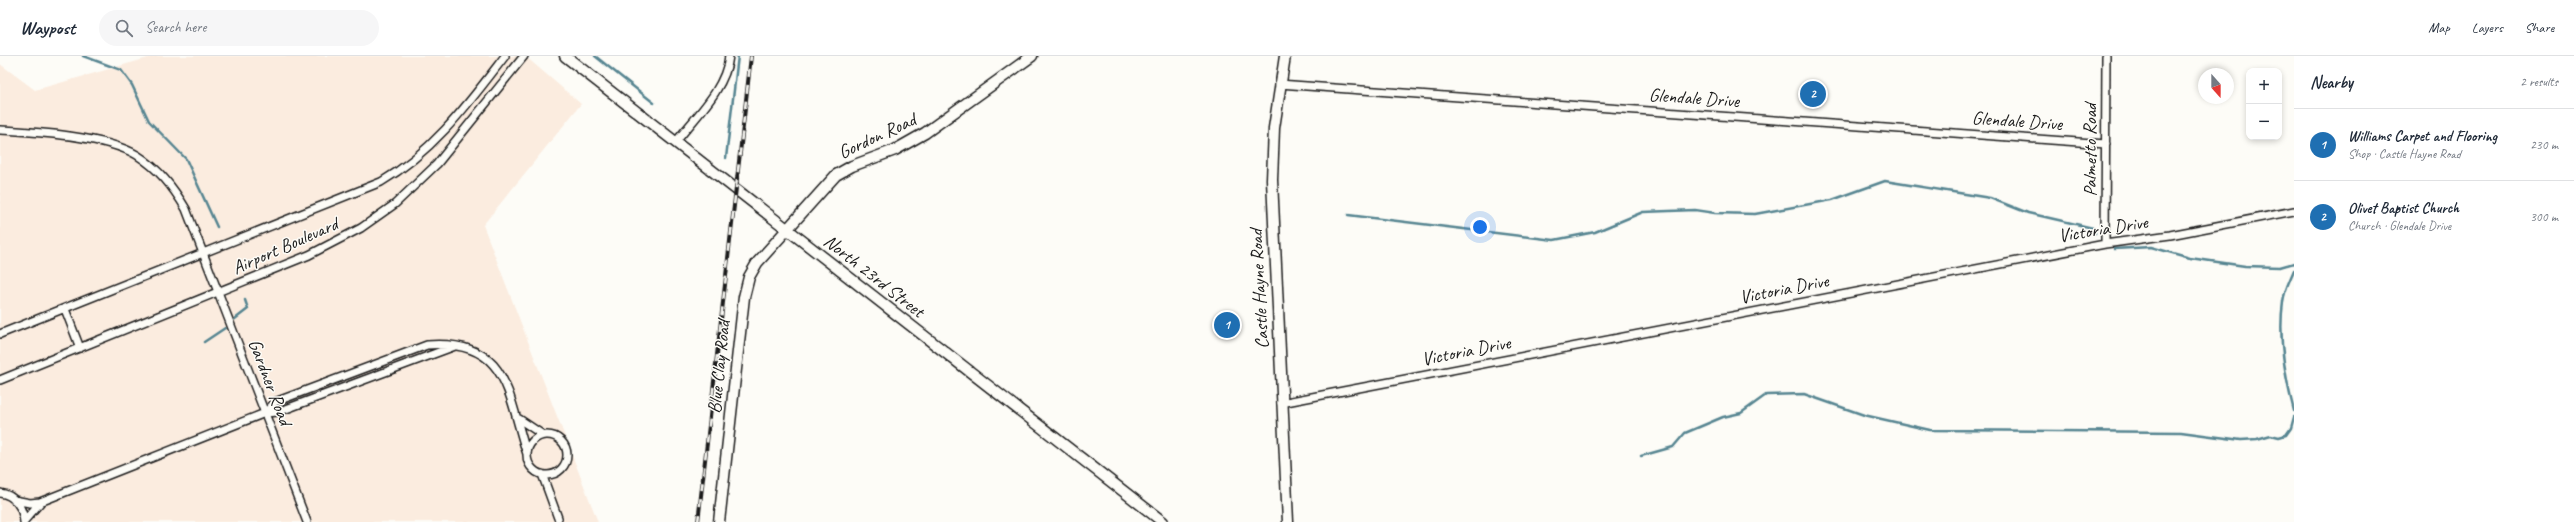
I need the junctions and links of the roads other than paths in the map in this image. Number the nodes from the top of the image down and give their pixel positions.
1 (505, 56) edge
2 (524, 56) edge
3 (565, 56) edge
4 (729, 56) edge
5 (1032, 56) edge
6 (1285, 56) edge
7 (2106, 56) edge
8 (1280, 84) junction
9 (0, 130) edge
10 (675, 143) junction
11 (2106, 144) junction
12 (2294, 211) edge
13 (787, 230) junction
14 (2105, 244) junction
15 (203, 254) junction
16 (218, 292) junction
17 (65, 309) junction
18 (0, 334) edge
19 (455, 346) junction
20 (80, 348) junction
21 (0, 380) edge
22 (1281, 403) junction
23 (265, 413) junction
24 (519, 419) junction
25 (543, 435) junction
26 (527, 454) junction
27 (542, 474) junction
28 (0, 493) edge
29 (14, 500) junction
30 (40, 502) junction
31 (558, 518) dead end
32 (24, 522) edge
33 (307, 522) edge
34 (720, 522) edge
35 (1163, 522) edge
36 (1288, 522) edge

1 - 15 street, Airport Boulevard
2 - 16 street, Airport Boulevard
3 - 10 main road, North 23rd Street
4 - 10 street
5 - 13 main road, Gordon Road
6 - 8 main road, Castle Hayne Road
7 - 11 street, Palmetto Road
8 - 11 street, Glendale Drive
8 - 22 main road, Castle Hayne Road
9 - 15 street, Gardner Road
10 - 13 main road, North 23rd Street
11 - 14 street, Palmetto Road
12 - 14 street, Victoria Drive
13 - 34 main road, Blue Clay Road
13 - 35 main road, North 23rd Street
14 - 22 street, Victoria Drive
15 - 16 street, Gardner Road
15 - 17 street, Airport Boulevard
16 - 20 street, Airport Boulevard
16 - 23 street, Gardner Road
17 - 18 street, Airport Boulevard
17 - 20 street
19 - 23 street
19 - 23 street
19 - 24 street
20 - 21 street, Airport Boulevard
22 - 36 main road, Castle Hayne Road
23 - 30 street
23 - 33 street, Gardner Road
24 - 25 street
24 - 26 street
25 - 26 street
25 - 27 street
26 - 27 street
27 - 31 street
28 - 29 street
29 - 30 street
29 - 32 street
30 - 32 street

